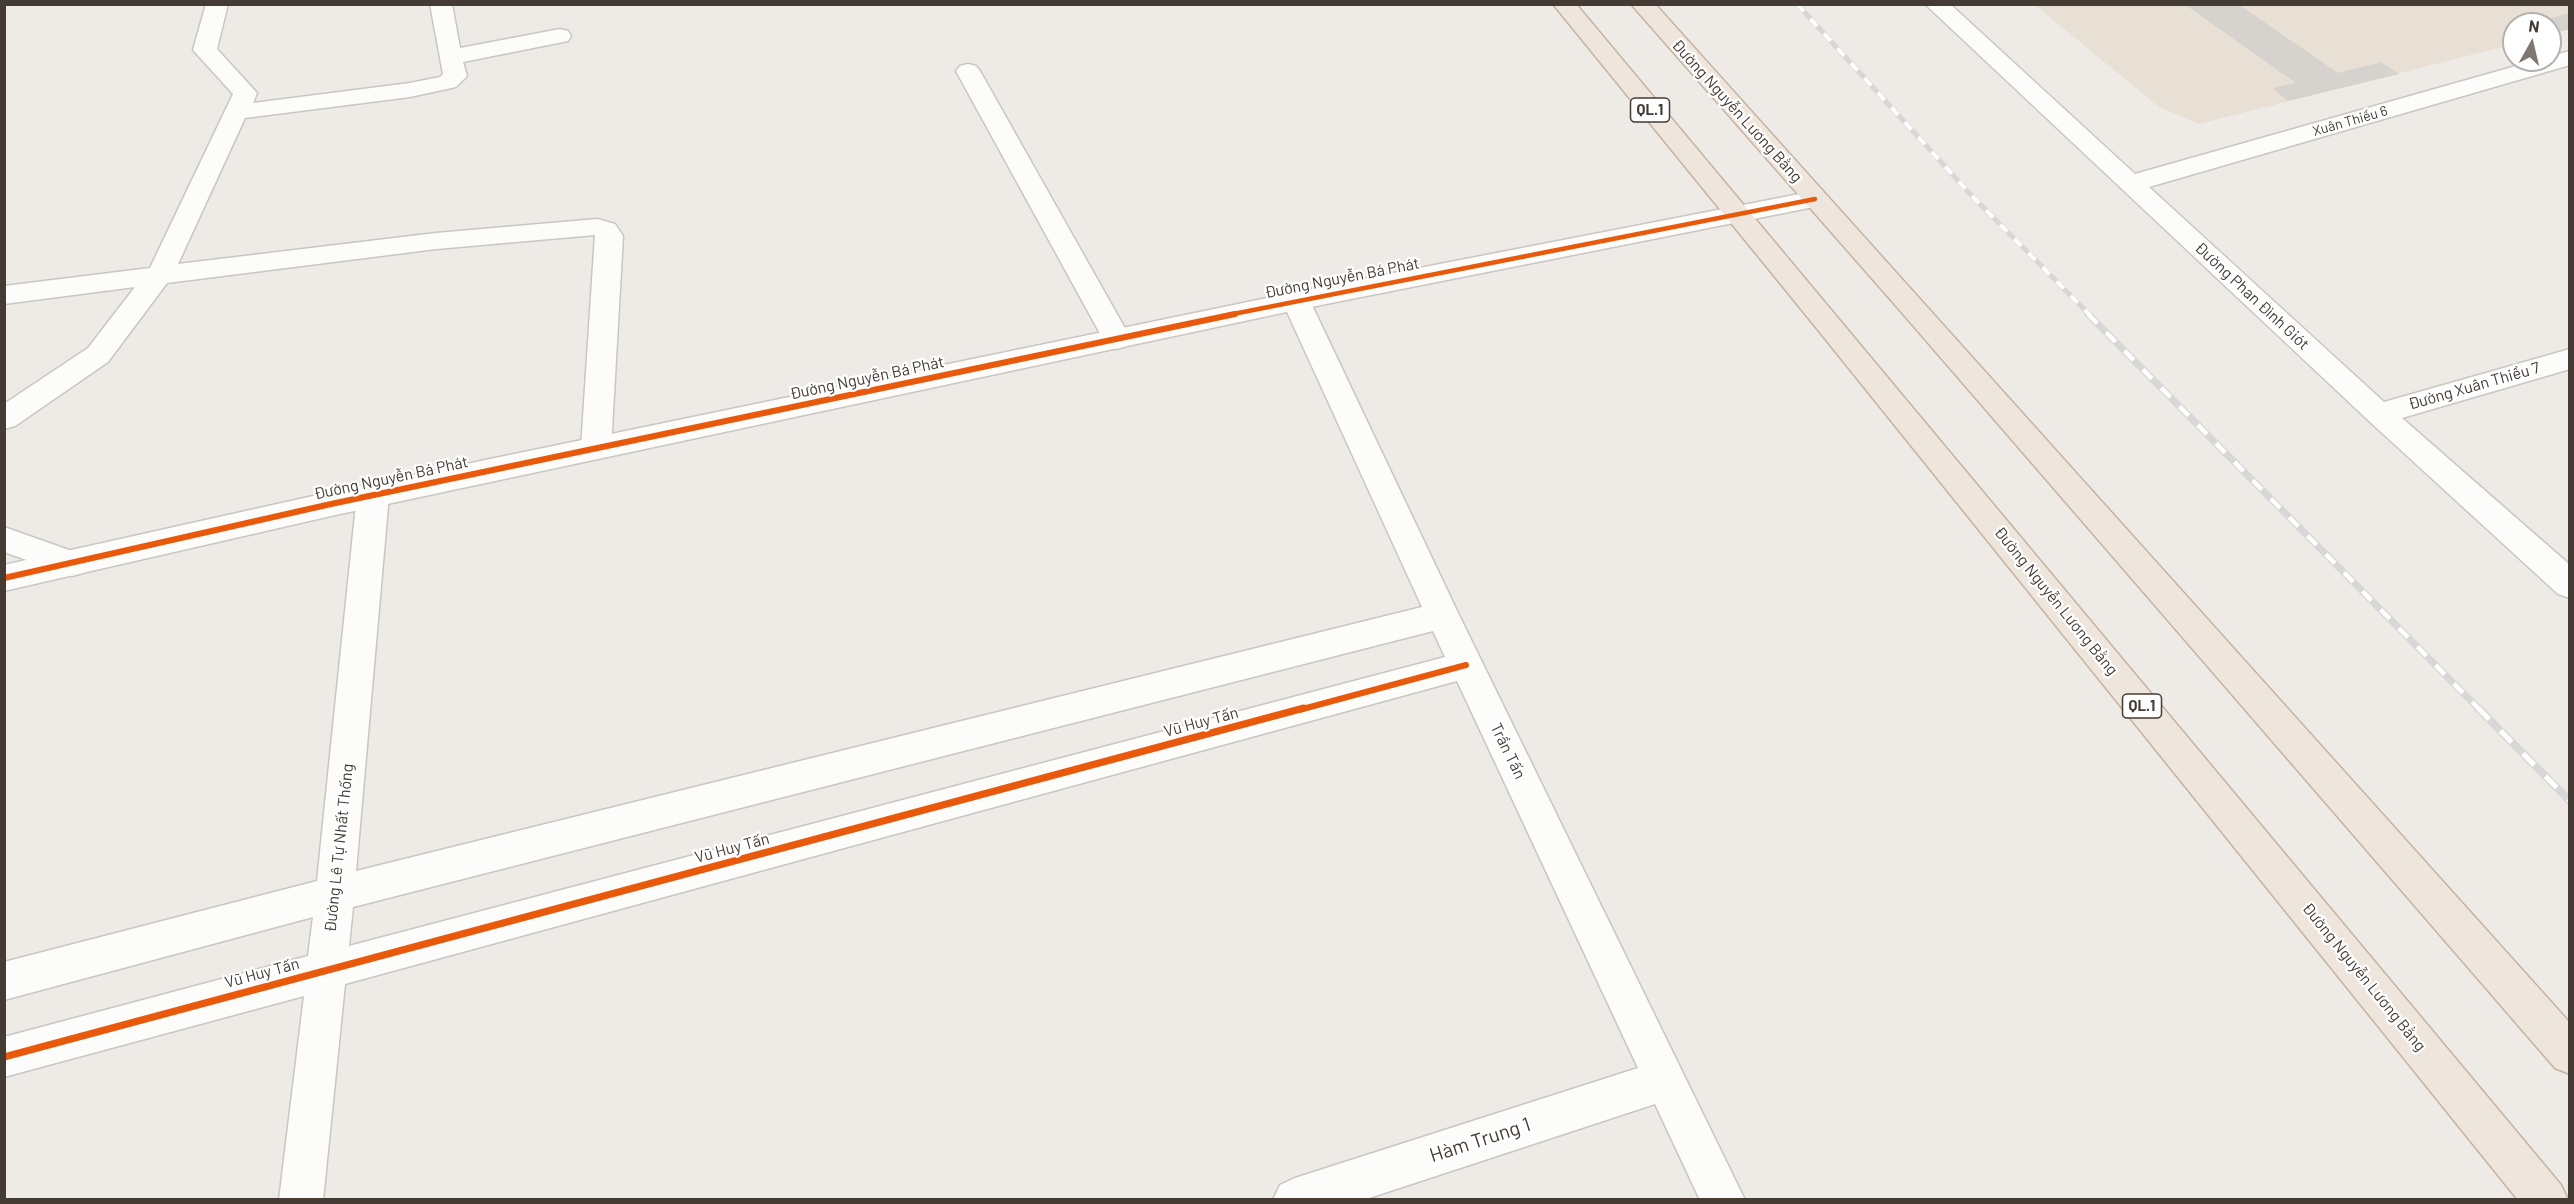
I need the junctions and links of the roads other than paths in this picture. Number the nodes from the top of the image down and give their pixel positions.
1 (217, 4) edge
2 (441, 4) edge
3 (1564, 4) edge
4 (1642, 4) edge
5 (1936, 4) edge
6 (560, 36) dead end
7 (450, 57) junction
8 (2570, 58) edge
9 (968, 71) dead end
10 (236, 112) junction
11 (2130, 184) junction
12 (1815, 199) junction
13 (1737, 214) junction
14 (161, 273) junction
15 (4, 295) edge
16 (1296, 301) junction
17 (1117, 339) junction
18 (2570, 359) edge
19 (2379, 414) junction
20 (4, 419) edge
21 (596, 448) junction
22 (373, 495) junction
23 (4, 539) edge
24 (72, 564) junction
25 (4, 578) edge
26 (2570, 585) edge
27 (1442, 615) junction
28 (1467, 665) junction
29 (335, 894) junction
30 (326, 970) junction
31 (4, 981) edge
32 (2570, 1054) edge
33 (4, 1057) edge
34 (1666, 1080) junction
35 (301, 1200) edge
36 (1295, 1200) edge
37 (1724, 1200) edge
38 (2546, 1200) edge

1 - 10 street
2 - 7 street
3 - 13 highway, Đường Nguyễn Lương Bằng / QL.1
4 - 12 highway, Đường Nguyễn Lương Bằng
5 - 11 street, Đường Phan Đình Giót
6 - 7 street
7 - 10 street
8 - 11 street, Xuân Thiều 6
9 - 17 street
10 - 14 street
11 - 19 street, Đường Phan Đình Giót
12 - 13 street, Đường Nguyễn Bá Phát
12 - 32 highway, Đường Nguyễn Lương Bằng
13 - 16 street, Đường Nguyễn Bá Phát
13 - 38 highway, Đường Nguyễn Lương Bằng / QL.1
14 - 15 street
14 - 20 street
14 - 21 street
16 - 17 street, Đường Nguyễn Bá Phát
16 - 27 street, Trần Tấn
17 - 21 street, Đường Nguyễn Bá Phát
18 - 19 street, Đường Xuân Thiều 7
19 - 26 street, Đường Phan Đình Giót
21 - 22 street, Đường Nguyễn Bá Phát
22 - 24 street, Đường Nguyễn Bá Phát
22 - 29 street, Đường Lê Tự Nhất Thống
23 - 24 street
24 - 25 street, Đường Nguyễn Bá Phát
27 - 28 street, Trần Tấn
27 - 29 street
28 - 30 street, Vũ Huy Tấn
28 - 34 street, Trần Tấn
29 - 30 street, Đường Lê Tự Nhất Thống
29 - 31 street
30 - 33 street, Vũ Huy Tấn
30 - 35 street, Đường Lê Tự Nhất Thống
34 - 36 street, Hàm Trung 1
34 - 37 street, Trần Tấn

